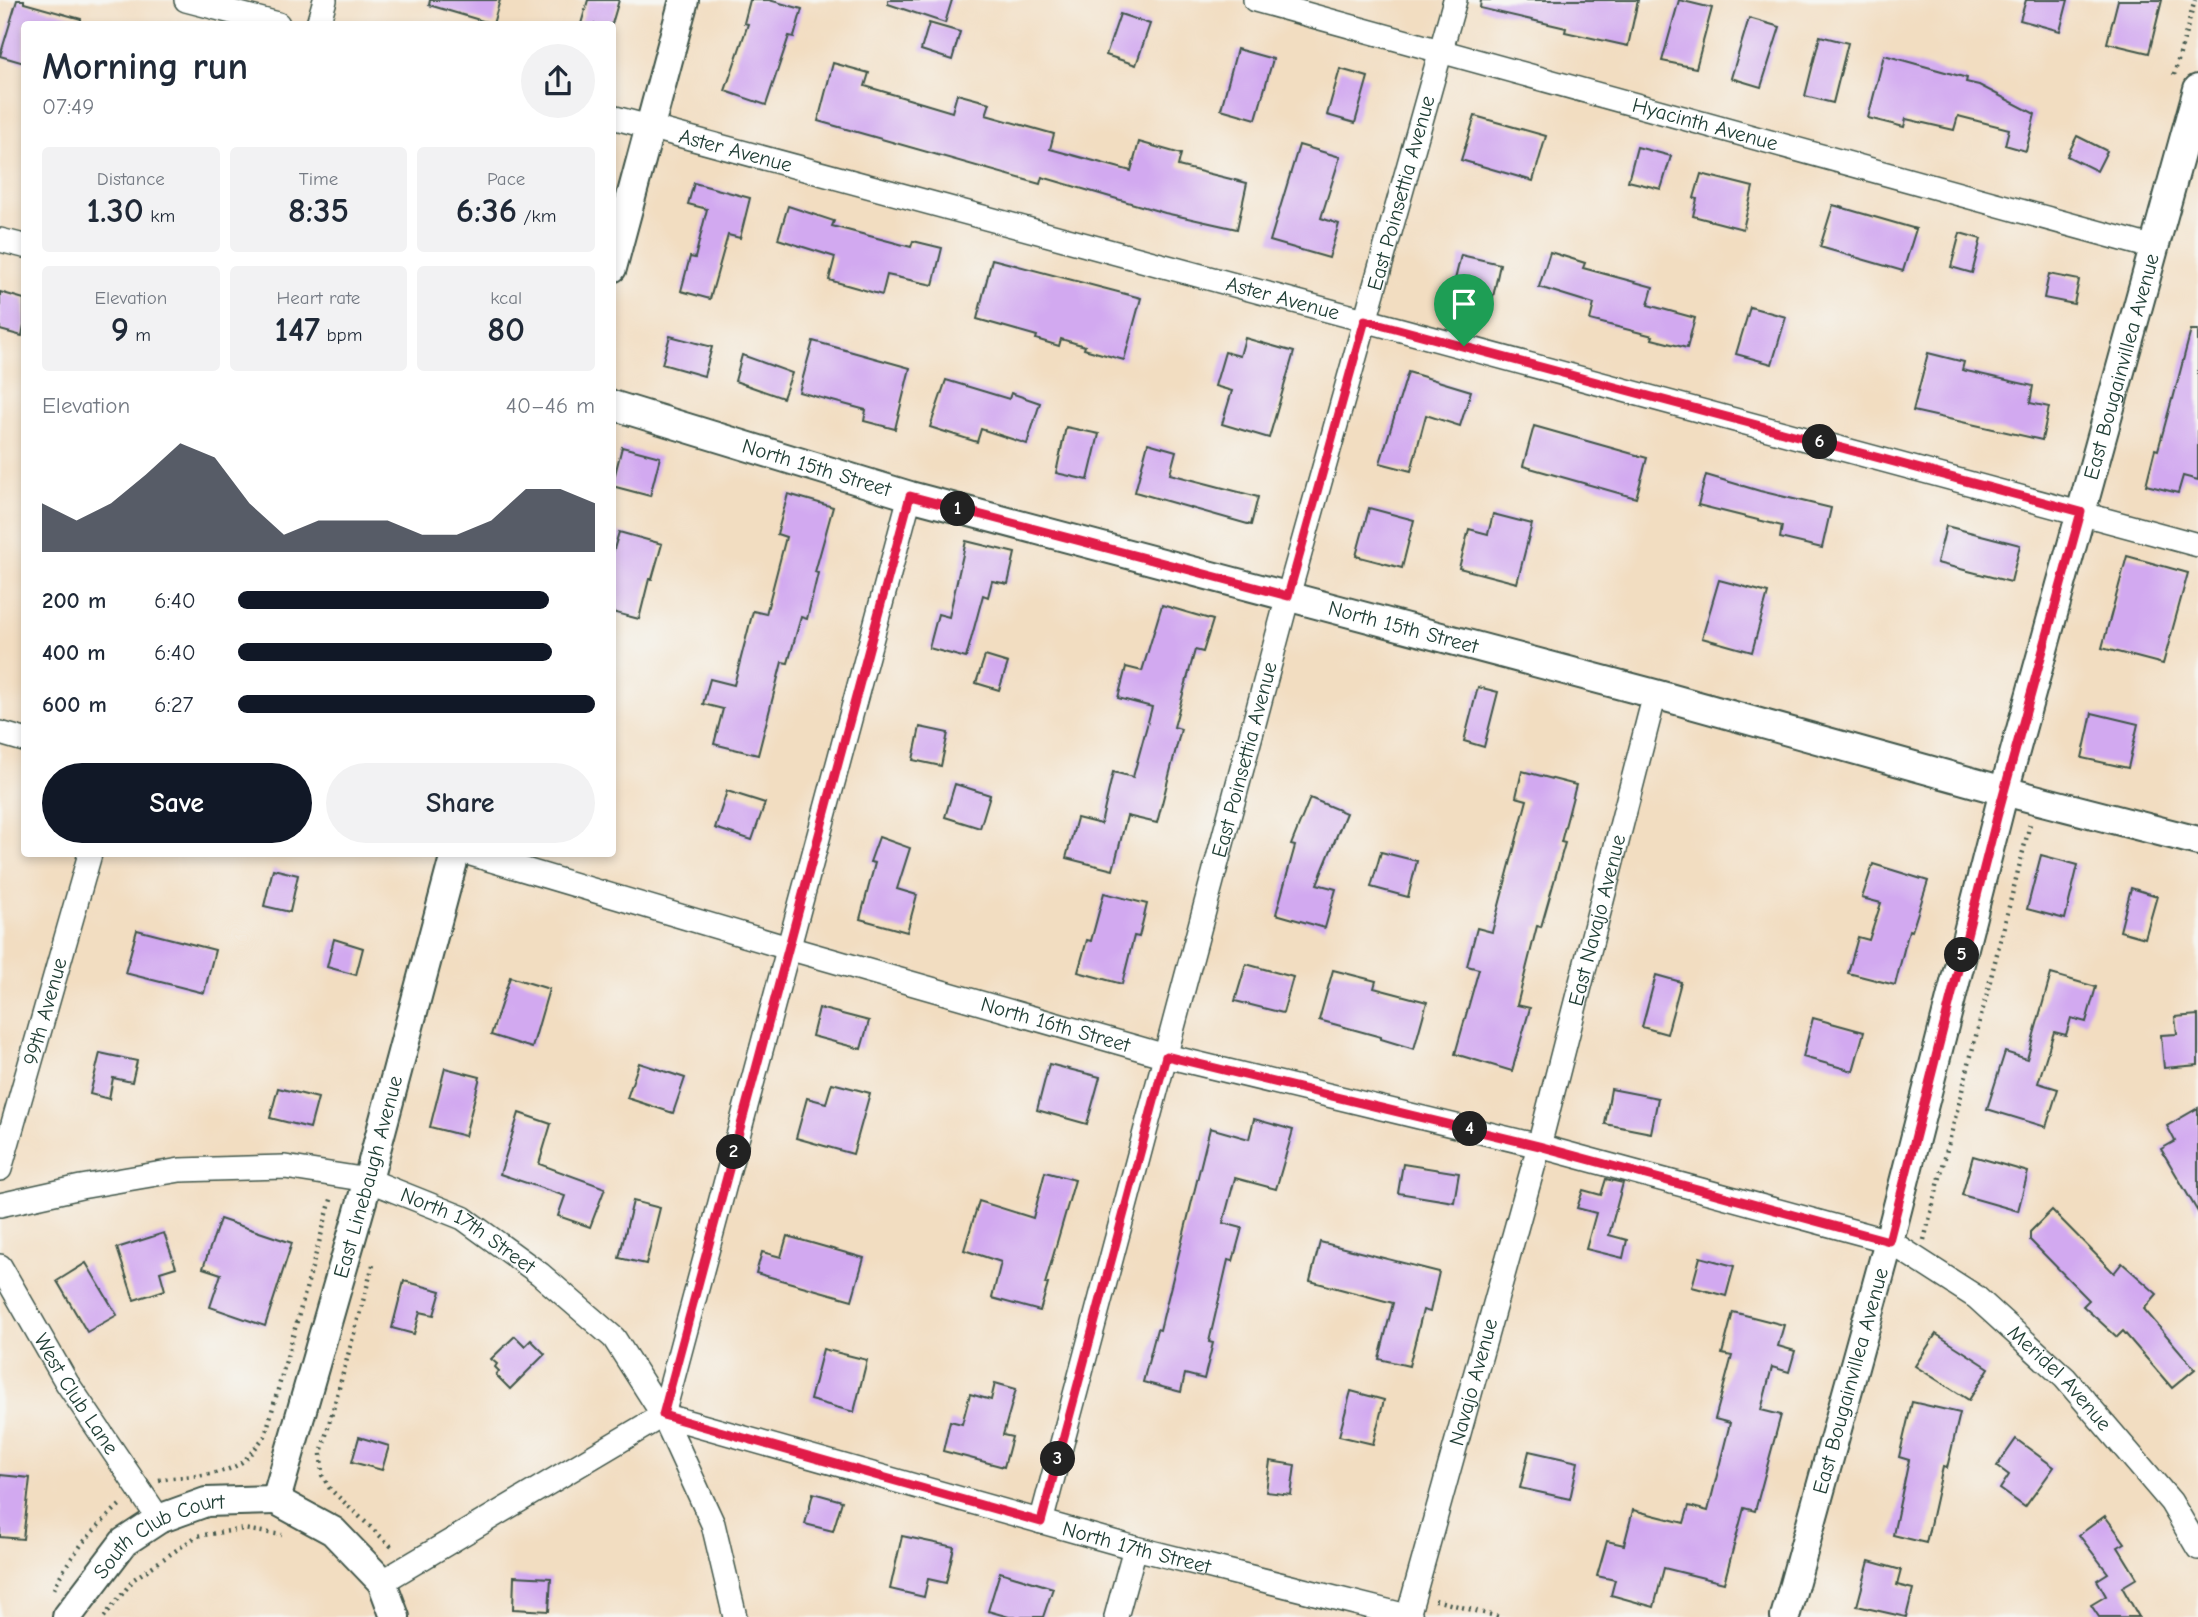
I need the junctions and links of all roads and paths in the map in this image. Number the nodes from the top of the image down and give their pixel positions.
1 (186, 0) edge
2 (325, 0) edge
3 (684, 0) edge
4 (1255, 0) edge
5 (1455, 0) edge
6 (266, 21) edge
7 (319, 21) edge
8 (1441, 50) junction
9 (2198, 89) edge
10 (616, 118) edge
11 (650, 127) junction
12 (0, 240) edge
13 (21, 245) edge
14 (2155, 248) junction
15 (616, 253) edge
16 (1365, 320) junction
17 (616, 406) edge
18 (910, 496) junction
19 (2081, 512) junction
20 (2198, 545) edge
21 (1288, 596) junction
22 (1655, 694) junction
23 (0, 733) edge
24 (21, 739) edge
25 (2004, 791) junction
26 (2031, 817) dead end
27 (2198, 841) edge
28 (89, 857) edge
29 (455, 857) edge
30 (481, 857) edge
31 (789, 948) junction
32 (1166, 1056) junction
33 (1539, 1146) junction
34 (0, 1169) edge
35 (336, 1175) junction
36 (368, 1180) junction
37 (0, 1205) edge
38 (1889, 1241) junction
39 (375, 1257) dead end
40 (1919, 1260) junction
41 (0, 1266) edge
42 (663, 1415) junction
43 (157, 1480) dead end
44 (276, 1500) junction
45 (159, 1519) junction
46 (1041, 1522) junction
47 (292, 1536) dead end
48 (1135, 1548) junction
49 (2198, 1548) edge
50 (394, 1576) junction
51 (1411, 1609) edge
52 (67, 1617) edge
53 (104, 1617) edge
54 (395, 1617) edge
55 (735, 1617) edge
56 (1116, 1617) edge
57 (1499, 1617) edge
58 (1785, 1617) edge

1 - 6 street
2 - 7 street
3 - 11 street
4 - 8 street, Hyacinth Avenue
5 - 8 street, East Poinsettia Avenue
8 - 14 street, Hyacinth Avenue
8 - 16 street, East Poinsettia Avenue
9 - 14 street, East Bougainvillea Avenue
10 - 11 street, Aster Avenue
11 - 15 street
11 - 16 street, Aster Avenue
12 - 13 street
14 - 19 street, East Bougainvillea Avenue
16 - 19 street, Aster Avenue
16 - 21 street, East Poinsettia Avenue
17 - 18 street, North 15th Street
18 - 21 street, North 15th Street
18 - 31 street
19 - 20 street, Aster Avenue
19 - 25 street, East Bougainvillea Avenue
21 - 22 street, North 15th Street
21 - 32 street, East Poinsettia Avenue
22 - 25 street, North 15th Street
22 - 33 street, East Navajo Avenue
23 - 24 street
25 - 27 street, North 15th Street
25 - 38 street, East Bougainvillea Avenue
26 - 40 path
28 - 34 street, 99th Avenue
29 - 36 street, East Linebaugh Avenue
30 - 31 street, North 16th Street
31 - 32 street, North 16th Street
31 - 42 street
32 - 33 street, North 16th Street
32 - 46 street, East Poinsettia Avenue
33 - 38 street, North 16th Street
33 - 51 street, Navajo Avenue
35 - 36 street, North 17th Street
35 - 37 street, North 17th Street
35 - 43 path
36 - 42 street, North 17th Street
36 - 44 street, East Linebaugh Avenue
38 - 40 street, Meridel Avenue
38 - 58 street, East Bougainvillea Avenue
39 - 50 path
40 - 49 street, Meridel Avenue
41 - 45 street, West Club Lane
42 - 46 street, North 17th Street
42 - 50 street
42 - 55 street
44 - 45 street, South Club Court
44 - 50 street
45 - 52 street, South Club Court
46 - 48 street, North 17th Street
47 - 53 path
48 - 51 street, North 17th Street
48 - 56 street
50 - 54 street
51 - 57 path

